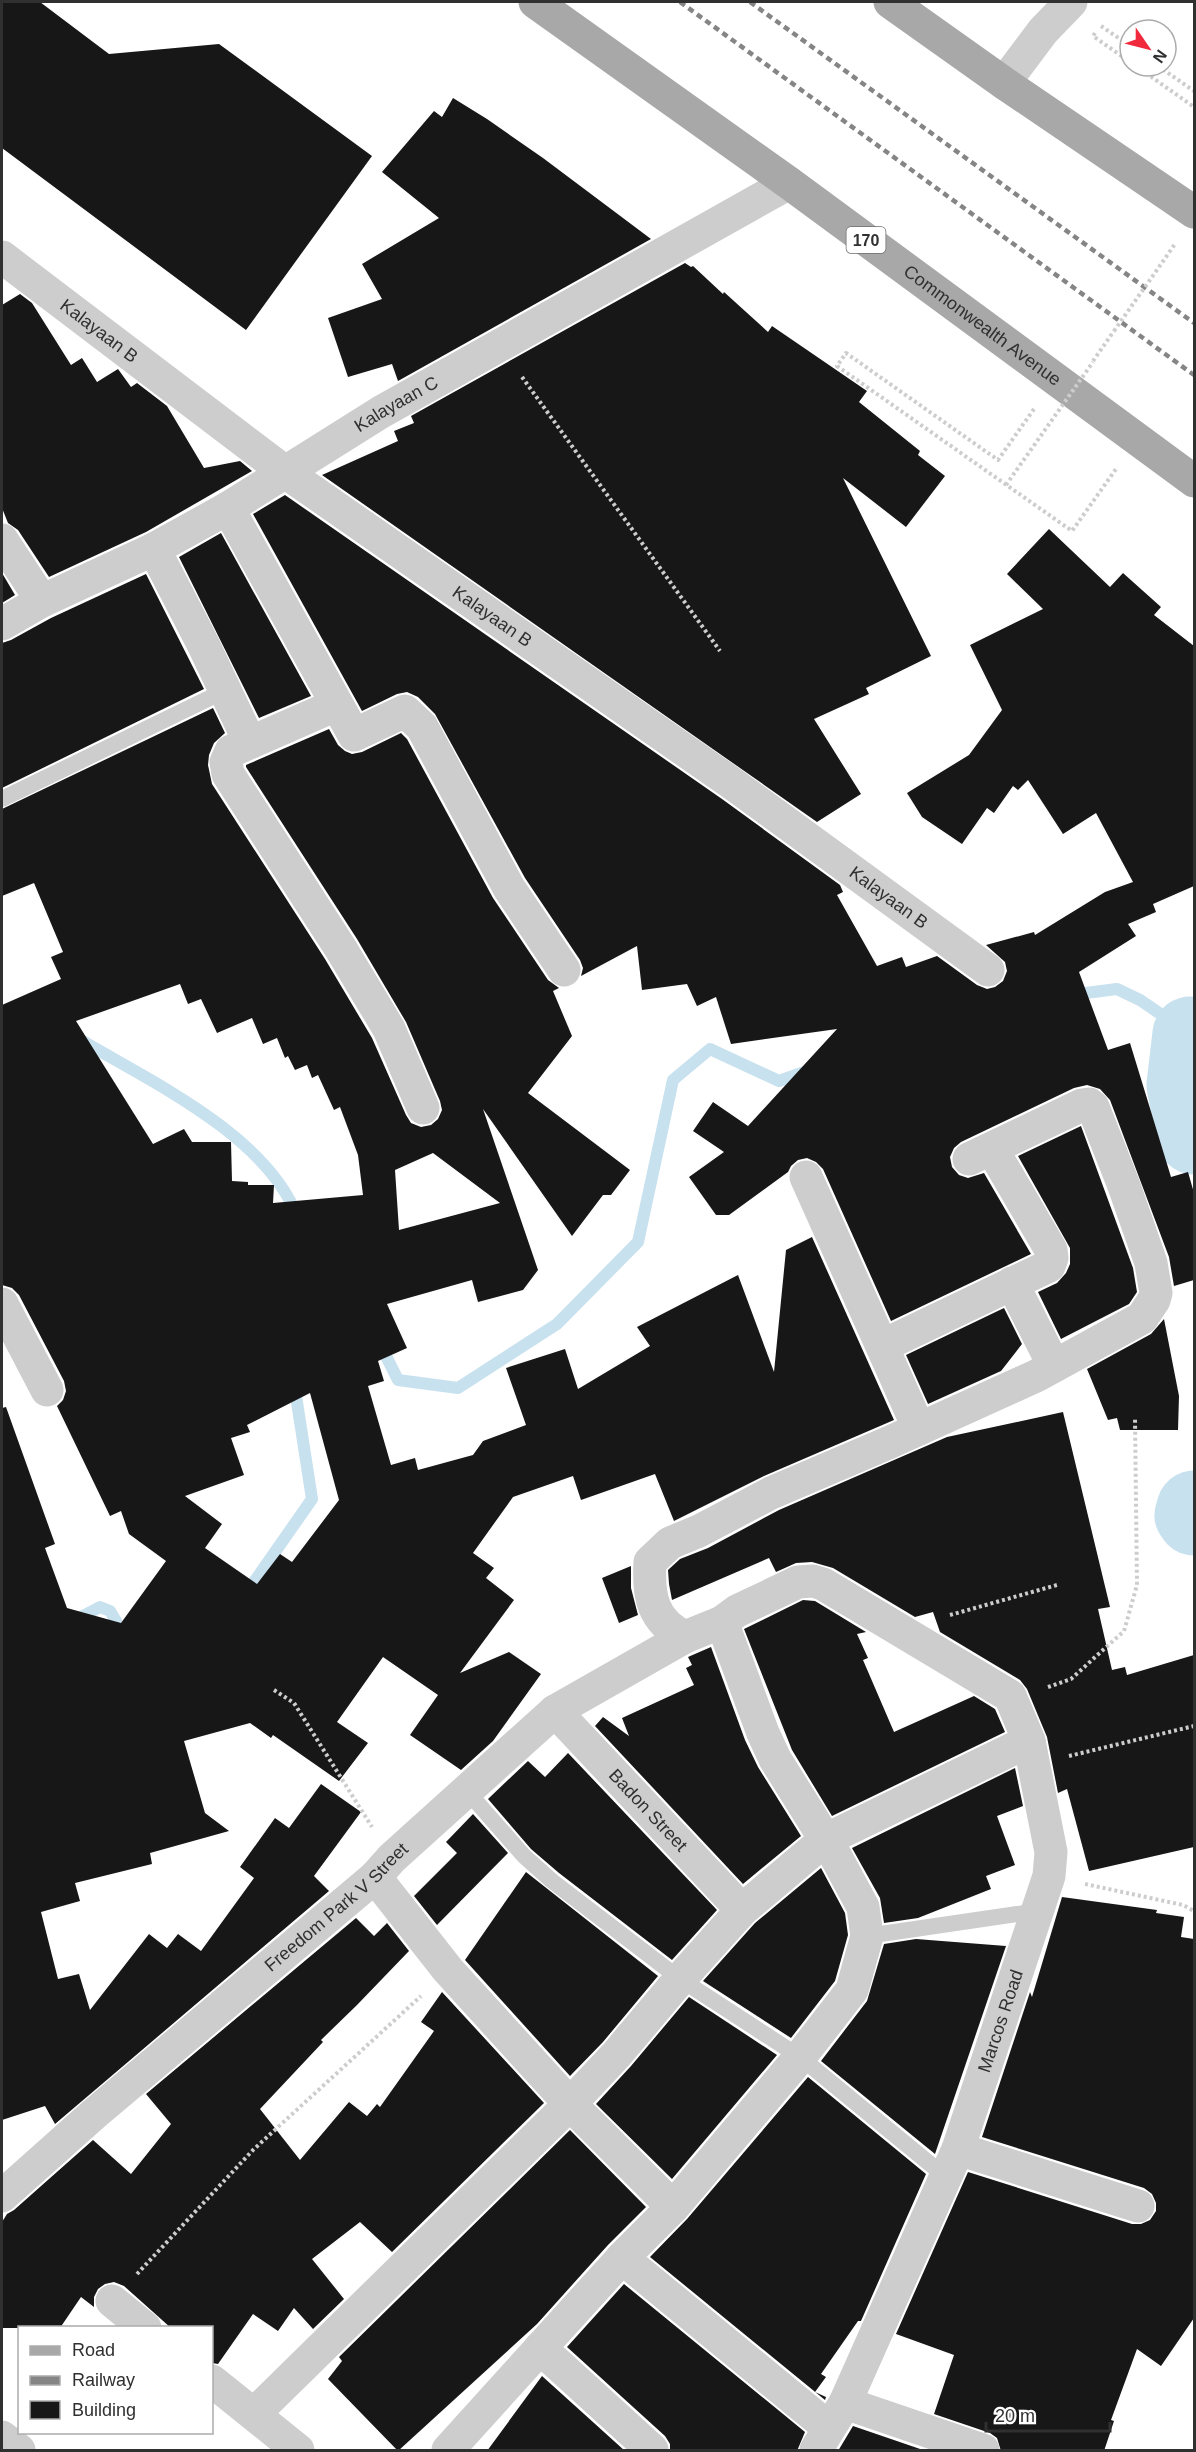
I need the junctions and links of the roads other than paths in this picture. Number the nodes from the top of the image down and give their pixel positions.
1 (535, 2) edge
2 (890, 2) edge
3 (1071, 2) edge
4 (1004, 83) junction
5 (789, 183) junction
6 (1194, 212) edge
7 (2, 257) edge
8 (285, 472) junction
9 (1194, 481) edge
10 (228, 508) junction
11 (2, 540) edge
12 (154, 549) junction
13 (42, 602) junction
14 (2, 624) edge
15 (224, 691) junction
16 (336, 705) junction
17 (249, 741) junction
18 (2, 799) edge
19 (564, 970) dead end
20 (988, 970) dead end
21 (423, 1108) dead end
22 (806, 1177) dead end
23 (1012, 1283) junction
24 (2, 1304) edge
25 (882, 1346) junction
26 (1054, 1366) junction
27 (47, 1390) dead end
28 (919, 1429) junction
29 (722, 1622) junction
30 (685, 1637) junction
31 (1010, 1696) joint
32 (555, 1711) junction
33 (1031, 1752) junction
34 (467, 1791) junction
35 (825, 1840) junction
36 (384, 1867) junction
37 (742, 1910) junction
38 (1038, 1911) junction
39 (867, 1936) junction
40 (680, 1979) junction
41 (800, 2057) junction
42 (570, 2104) junction
43 (952, 2163) junction
44 (2, 2196) edge
45 (1138, 2206) dead end
46 (673, 2207) junction
47 (622, 2258) junction
48 (112, 2301) road end
49 (143, 2326) edge
50 (540, 2348) junction
51 (213, 2381) edge
52 (254, 2414) junction
53 (830, 2427) edge
54 (2, 2437) edge
55 (645, 2448) edge
56 (19, 2451) edge
57 (298, 2451) edge
58 (448, 2451) edge
59 (983, 2451) edge

1 - 5 main road, Commonwealth Avenue / 170
2 - 4 main road
3 - 4 street
4 - 6 main road
5 - 8 street, Kalayaan C
5 - 9 main road, Commonwealth Avenue / 170
7 - 8 street, Kalayaan B
8 - 10 street, Kalayaan C
8 - 20 street, Kalayaan B
10 - 12 street, Kalayaan C
10 - 16 street
11 - 13 street
12 - 13 street, Kalayaan C
12 - 15 street
13 - 14 street, Kalayaan C
15 - 17 street
15 - 18 lane
16 - 17 street
16 - 19 street
17 - 21 street
22 - 25 street
23 - 25 street
23 - 26 street
23 - 26 street
24 - 27 street
25 - 28 street
26 - 28 street
28 - 30 street
29 - 30 street, Freedom Park V Street
29 - 31 street, Freedom Park V Street
29 - 35 street
30 - 32 street, Freedom Park V Street
31 - 33 street, Marcos Road
32 - 34 street, Freedom Park V Street
32 - 37 street, Badon Street
33 - 35 street
33 - 38 street, Marcos Road
34 - 36 street, Freedom Park V Street
34 - 40 lane
35 - 37 street
35 - 39 street
36 - 42 street
36 - 44 street, Freedom Park V Street
37 - 40 street
38 - 39 lane
38 - 43 street, Marcos Road
39 - 41 street
40 - 41 lane
40 - 42 street
41 - 43 lane
41 - 46 street
42 - 46 street
42 - 52 street
43 - 45 street
43 - 53 street, Marcos Road
46 - 47 street
47 - 50 street
47 - 53 street
48 - 49 street
50 - 55 street
50 - 58 street
51 - 52 street
52 - 57 street
53 - 59 street
54 - 56 street

